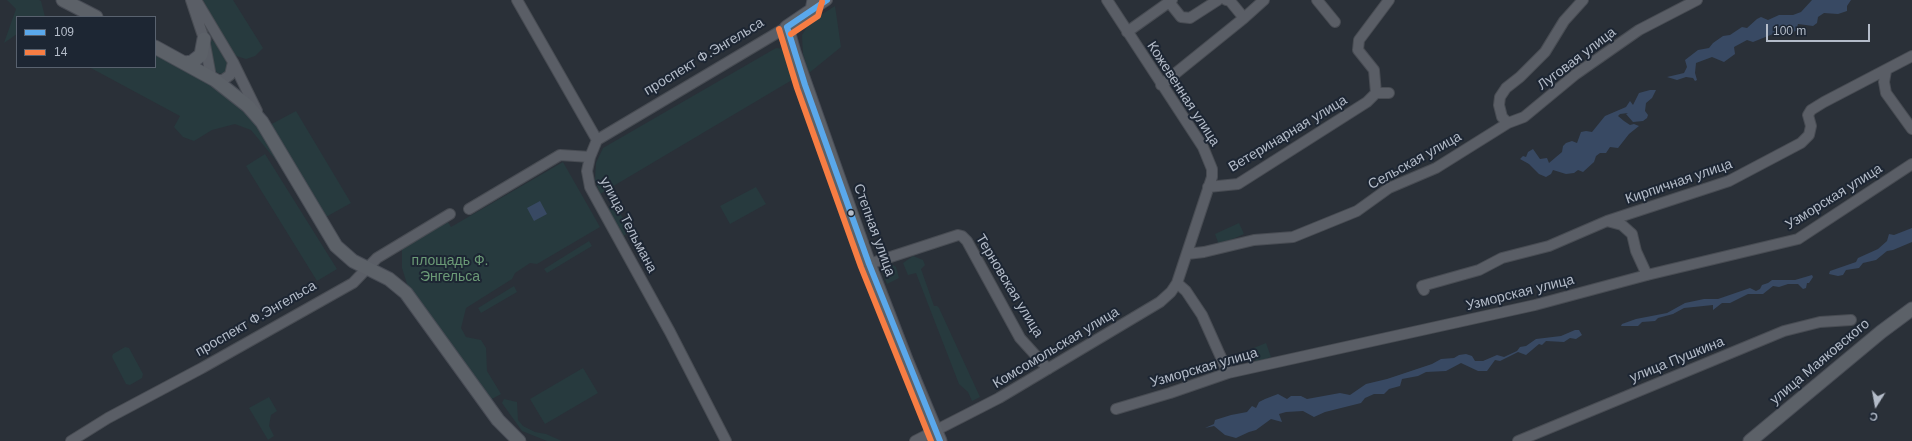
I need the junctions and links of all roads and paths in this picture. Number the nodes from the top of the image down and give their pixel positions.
1 (63, 0) edge
2 (191, 0) edge
3 (196, 0) edge
4 (517, 0) edge
5 (827, 0) edge
6 (1106, 0) edge
7 (1218, 0) edge
8 (1226, 0) edge
9 (1264, 0) edge
10 (1317, 0) edge
11 (1389, 0) edge
12 (1583, 0) edge
13 (1698, 0) edge
14 (1170, 1) edge
15 (810, 3) edge
16 (94, 16) edge
17 (1244, 18) junction
18 (1336, 22) dead end
19 (787, 27) junction
20 (1127, 32) junction
21 (204, 39) junction
22 (156, 48) edge
23 (1912, 56) edge
24 (233, 62) junction
25 (185, 63) junction
26 (1886, 70) junction
27 (213, 79) junction
28 (1161, 85) junction
29 (1376, 93) junction
30 (1389, 93) dead end
31 (262, 122) junction
32 (1508, 123) junction
33 (1912, 129) edge
34 (597, 140) junction
35 (1475, 144) joint
36 (590, 157) junction
37 (1912, 164) edge
38 (1208, 187) junction
39 (469, 209) dead end
40 (450, 214) dead end
41 (1607, 221) junction
42 (1187, 254) junction
43 (870, 264) junction
44 (365, 268) junction
45 (1647, 275) junction
46 (1177, 283) junction
47 (1424, 290) dead end
48 (1912, 309) edge
49 (1851, 320) dead end
50 (1048, 369) junction
51 (1228, 372) junction
52 (1116, 409) dead end
53 (498, 420) junction
54 (938, 436) edge
55 (1756, 439) edge
56 (71, 441) edge
57 (503, 441) edge
58 (519, 441) edge
59 (726, 441) edge
60 (915, 441) edge
61 (1518, 441) edge

1 - 16 main road
2 - 21 street
3 - 24 street
4 - 34 street
5 - 15 street
6 - 20 street, Кожевенная улица
7 - 14 street
8 - 17 street
9 - 17 street
10 - 18 street
11 - 29 street
12 - 32 street
13 - 32 street, Луговая улица
14 - 20 street
15 - 19 main road, проспект Ф.Энгельса
17 - 28 street
19 - 34 street, проспект Ф.Энгельса
19 - 43 main road, Степная улица
20 - 28 street, Кожевенная улица
21 - 25 main road
21 - 27 street
22 - 25 main road
23 - 26 street, Кирпичная улица
24 - 27 street
24 - 31 street
25 - 27 main road
26 - 33 street
26 - 41 street, Кирпичная улица
27 - 31 main road
28 - 38 street, Кожевенная улица
29 - 30 street
29 - 38 street, Ветеринарная улица
31 - 44 main road
32 - 35 street, Луговая улица
34 - 36 street, улица Тельмана
35 - 42 street, Сельская улица
36 - 39 street
36 - 59 street, улица Тельмана
37 - 45 street, Узморская улица
38 - 42 street, Кожевенная улица
40 - 44 street, проспект Ф.Энгельса
41 - 45 street
41 - 47 street, Кирпичная улица
42 - 46 street, Комсомольская улица
43 - 50 street, Терновская улица
43 - 54 main road, Степная улица
44 - 53 main road
44 - 56 street, проспект Ф.Энгельса
45 - 51 street, Узморская улица
46 - 50 street, Комсомольская улица
46 - 51 street
48 - 55 main road, улица Маяковского
49 - 61 street, улица Пушкина
50 - 54 street, Комсомольская улица
51 - 52 street, Узморская улица
53 - 57 main road
53 - 58 main road
54 - 60 street, Комсомольская улица

